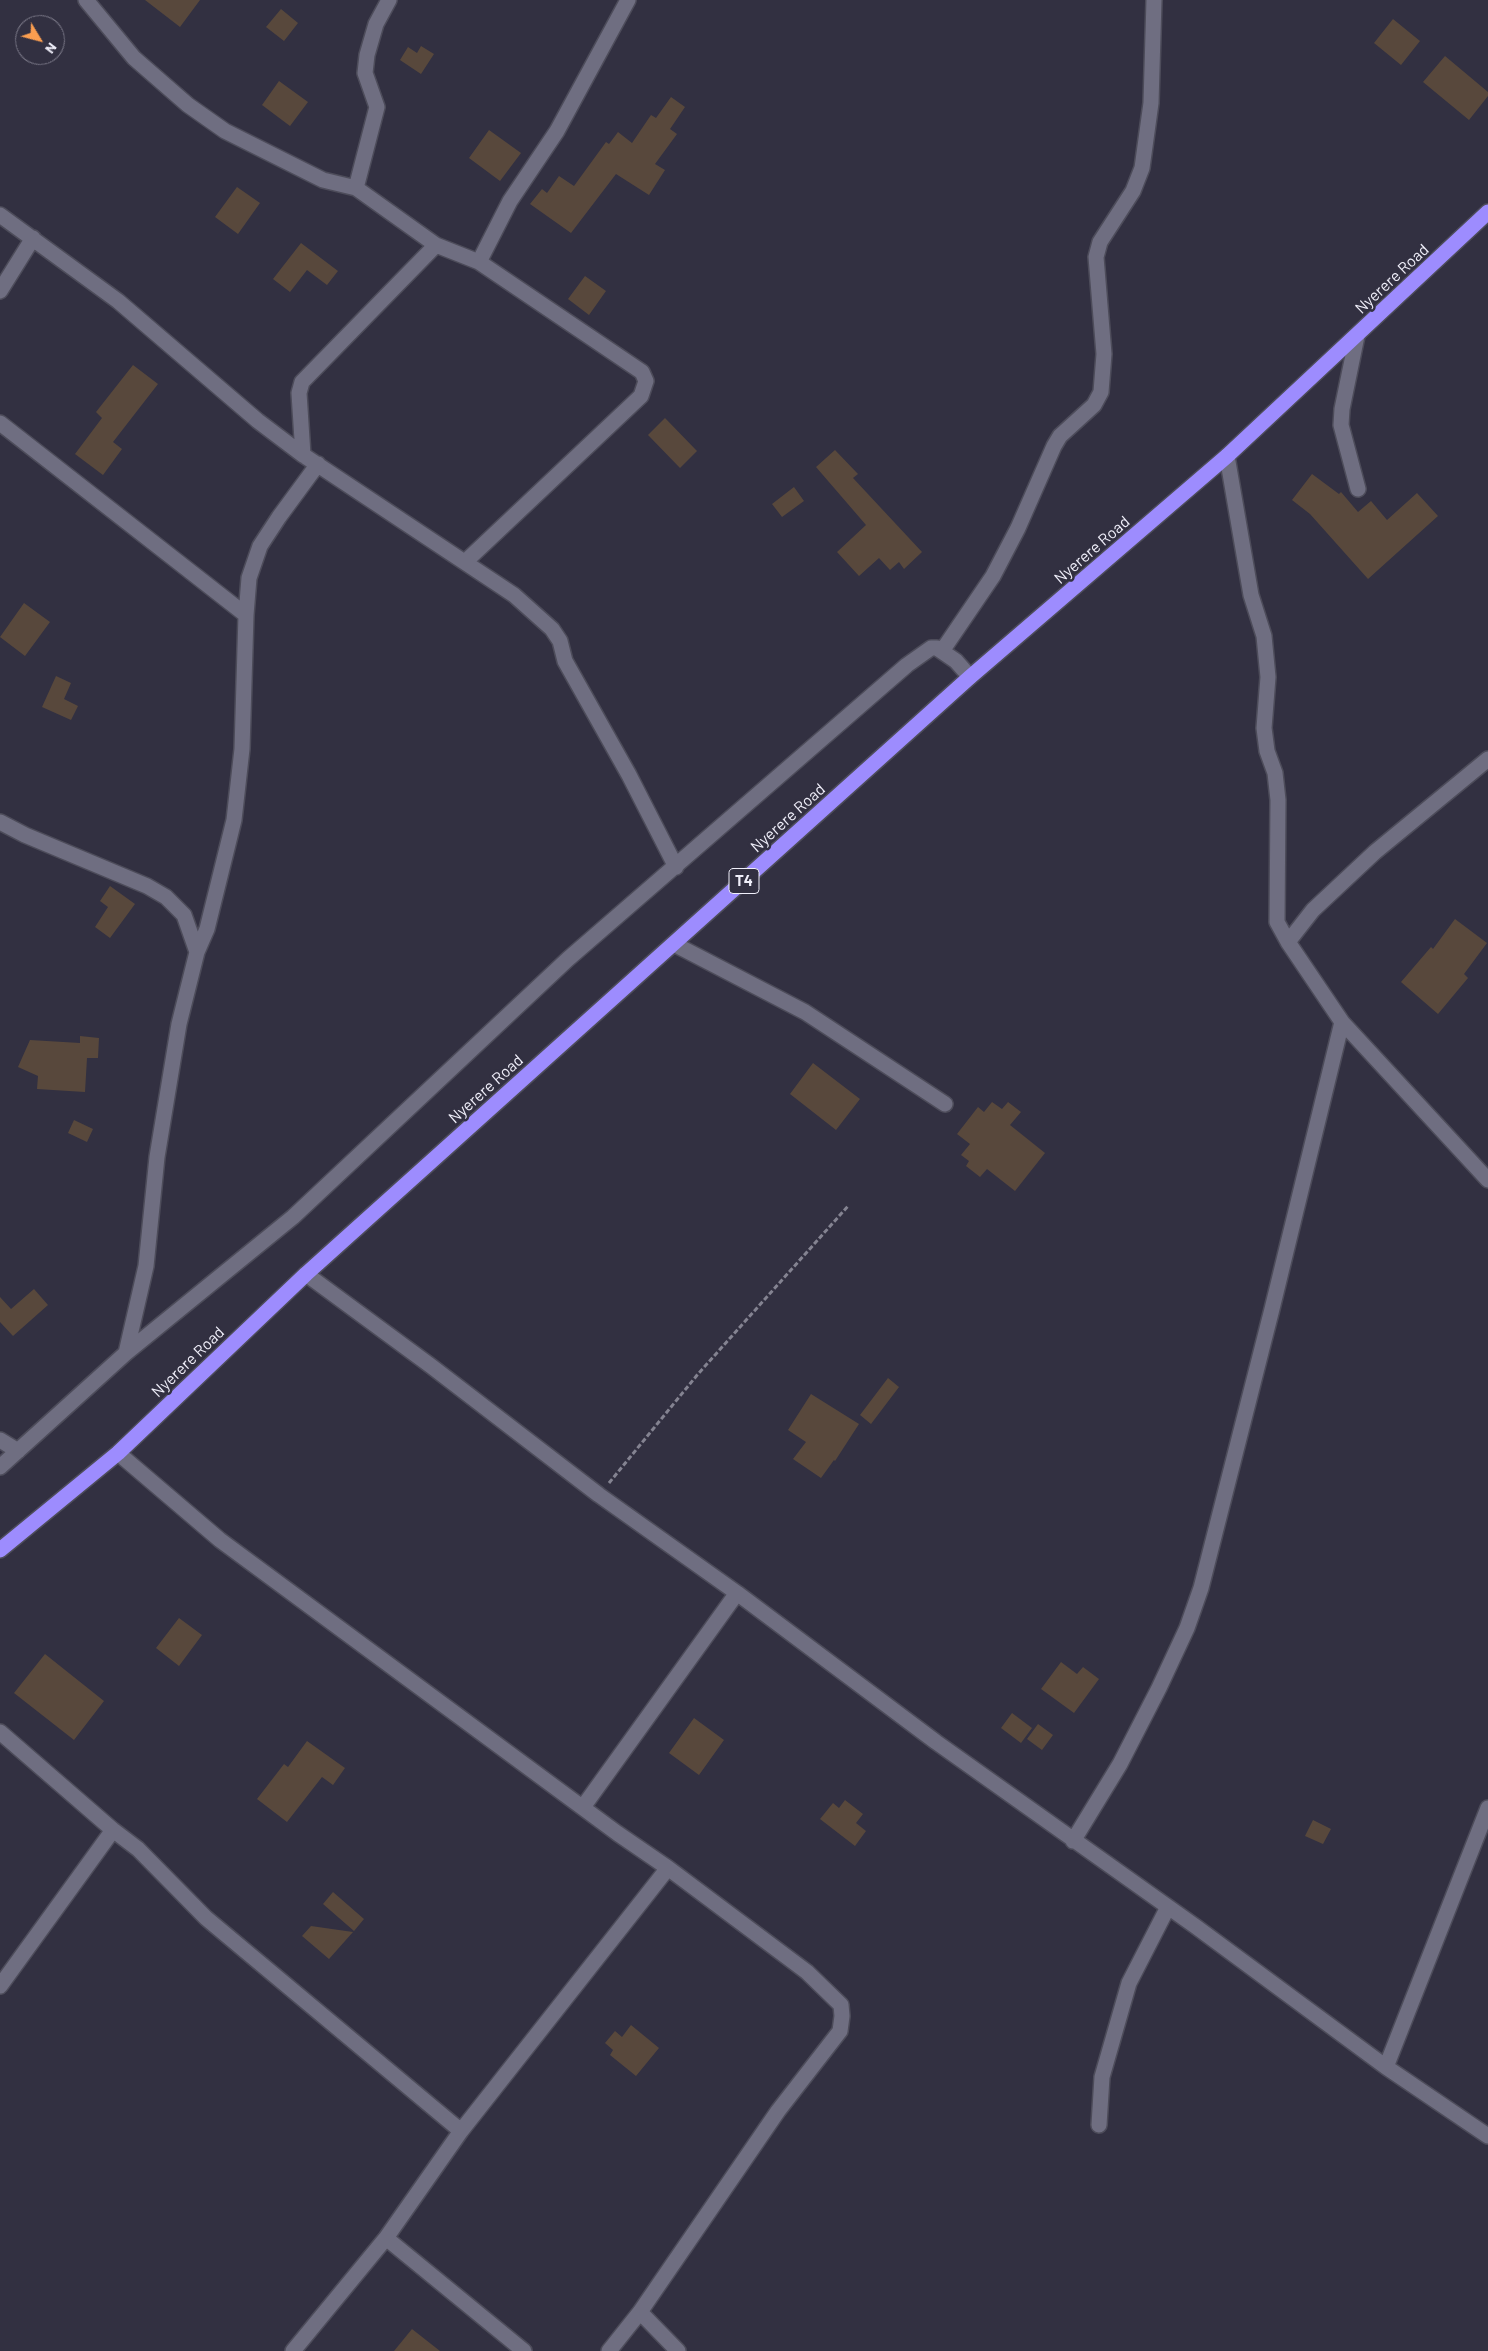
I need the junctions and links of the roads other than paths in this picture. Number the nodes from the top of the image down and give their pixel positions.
1 (86, 0) edge
2 (389, 0) edge
3 (628, 0) edge
4 (1154, 0) edge
5 (356, 188) junction
6 (1488, 212) edge
7 (0, 215) edge
8 (33, 238) junction
9 (436, 245) junction
10 (479, 262) junction
11 (0, 291) edge
12 (1357, 336) junction
13 (0, 423) edge
14 (304, 455) junction
15 (1227, 456) junction
16 (318, 464) junction
17 (1358, 489) dead end
18 (465, 562) junction
19 (246, 615) junction
20 (942, 650) junction
21 (970, 678) junction
22 (1488, 759) edge
23 (0, 822) edge
24 (676, 867) junction
25 (1288, 942) junction
26 (674, 944) junction
27 (197, 952) junction
28 (1342, 1022) junction
29 (945, 1104) dead end
30 (1488, 1180) edge
31 (306, 1274) junction
32 (126, 1353) junction
33 (0, 1440) edge
34 (18, 1451) junction
35 (118, 1453) junction
36 (0, 1466) edge
37 (0, 1550) edge
38 (737, 1593) junction
39 (0, 1732) edge
40 (583, 1807) junction
41 (1488, 1808) edge
42 (114, 1830) junction
43 (1073, 1841) junction
44 (668, 1868) junction
45 (1168, 1908) junction
46 (0, 1986) edge
47 (1386, 2067) junction
48 (1099, 2125) dead end
49 (461, 2131) junction
50 (1488, 2136) edge
51 (386, 2238) junction
52 (640, 2312) junction
53 (293, 2351) edge
54 (524, 2351) edge
55 (609, 2351) edge
56 (678, 2351) edge

1 - 5 street
2 - 5 street
3 - 10 street
4 - 20 street
5 - 9 street
6 - 12 highway, Nyerere Road / T4
7 - 8 street
8 - 11 street
8 - 14 street
9 - 10 street
9 - 14 street
10 - 18 street
12 - 15 highway, Nyerere Road / T4
12 - 17 street
13 - 19 street
14 - 16 street
15 - 21 highway, Nyerere Road / T4
15 - 25 street
16 - 18 street
16 - 19 street
18 - 24 street
19 - 27 street
20 - 21 street
20 - 24 street
21 - 26 highway, Nyerere Road / T4
22 - 25 street
23 - 27 street
24 - 32 street
25 - 28 street
26 - 29 street
26 - 31 highway, Nyerere Road / T4
27 - 32 street
28 - 30 street
28 - 43 street
31 - 35 highway, Nyerere Road / T4
31 - 38 street
32 - 34 street
33 - 34 street
34 - 36 street
35 - 37 highway, Nyerere Road / T4
35 - 40 street
38 - 40 street
38 - 43 street
39 - 42 street
40 - 44 street
41 - 47 street
42 - 46 street
42 - 49 street
43 - 45 street
44 - 49 street
44 - 52 street
45 - 47 street
45 - 48 street
47 - 50 street
49 - 51 street
51 - 53 street
51 - 54 street
52 - 55 street
52 - 56 street

